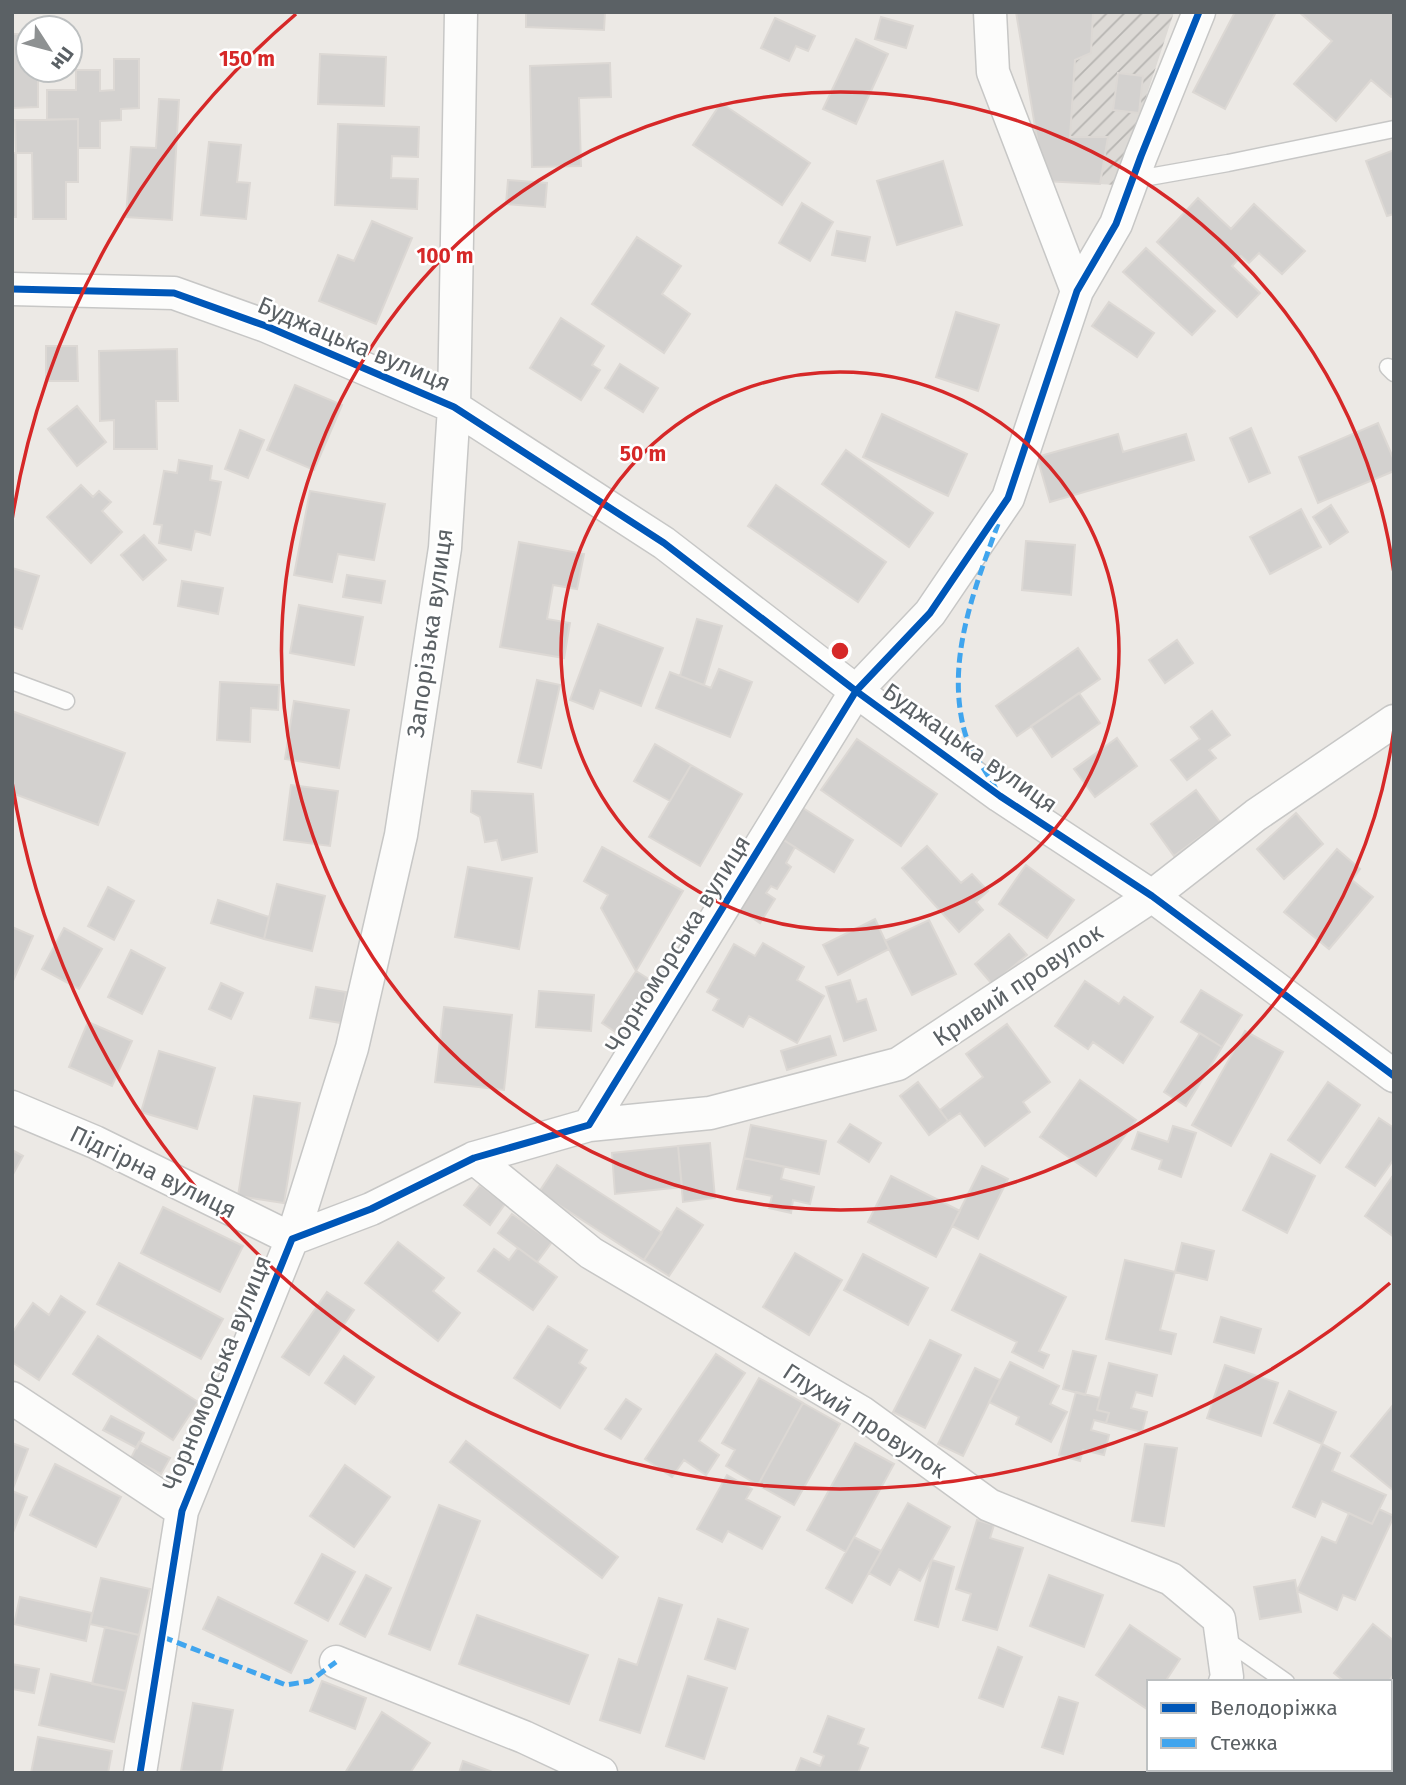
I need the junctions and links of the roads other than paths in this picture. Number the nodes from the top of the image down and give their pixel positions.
1 (461, 12) edge
2 (990, 12) edge
3 (1199, 12) edge
4 (1394, 129) edge
5 (1132, 180) junction
6 (12, 289) edge
7 (1077, 291) junction
8 (454, 407) junction
9 (12, 681) edge
10 (856, 691) junction
11 (66, 701) dead end
12 (1394, 721) edge
13 (1152, 896) junction
14 (1394, 1076) edge
15 (12, 1107) edge
16 (589, 1125) junction
17 (474, 1158) junction
18 (292, 1239) junction
19 (12, 1398) edge
20 (182, 1511) junction
21 (1221, 1636) junction
22 (336, 1661) dead end
23 (1226, 1680) edge
24 (1283, 1680) edge
25 (140, 1773) edge
26 (601, 1773) edge

1 - 8 street, Запорізька вулиця
2 - 7 street
3 - 5 street, Чорноморська вулиця
4 - 5 lane
5 - 7 street, Чорноморська вулиця
6 - 8 street, Буджацька вулиця
7 - 10 street, Чорноморська вулиця
8 - 10 street, Буджацька вулиця
8 - 18 street, Запорізька вулиця
9 - 11 lane
10 - 13 street, Буджацька вулиця
10 - 16 street, Чорноморська вулиця
12 - 13 street, Кривий провулок
13 - 14 street, Буджацька вулиця
13 - 16 street, Кривий провулок
15 - 18 street, Підгірна вулиця
16 - 17 street, Чорноморська вулиця
17 - 18 street, Чорноморська вулиця
17 - 21 street, Глухий провулок
18 - 20 street, Чорноморська вулиця
19 - 20 street
20 - 25 street, Чорноморська вулиця
21 - 23 street, Глухий провулок
21 - 24 lane
22 - 26 street

